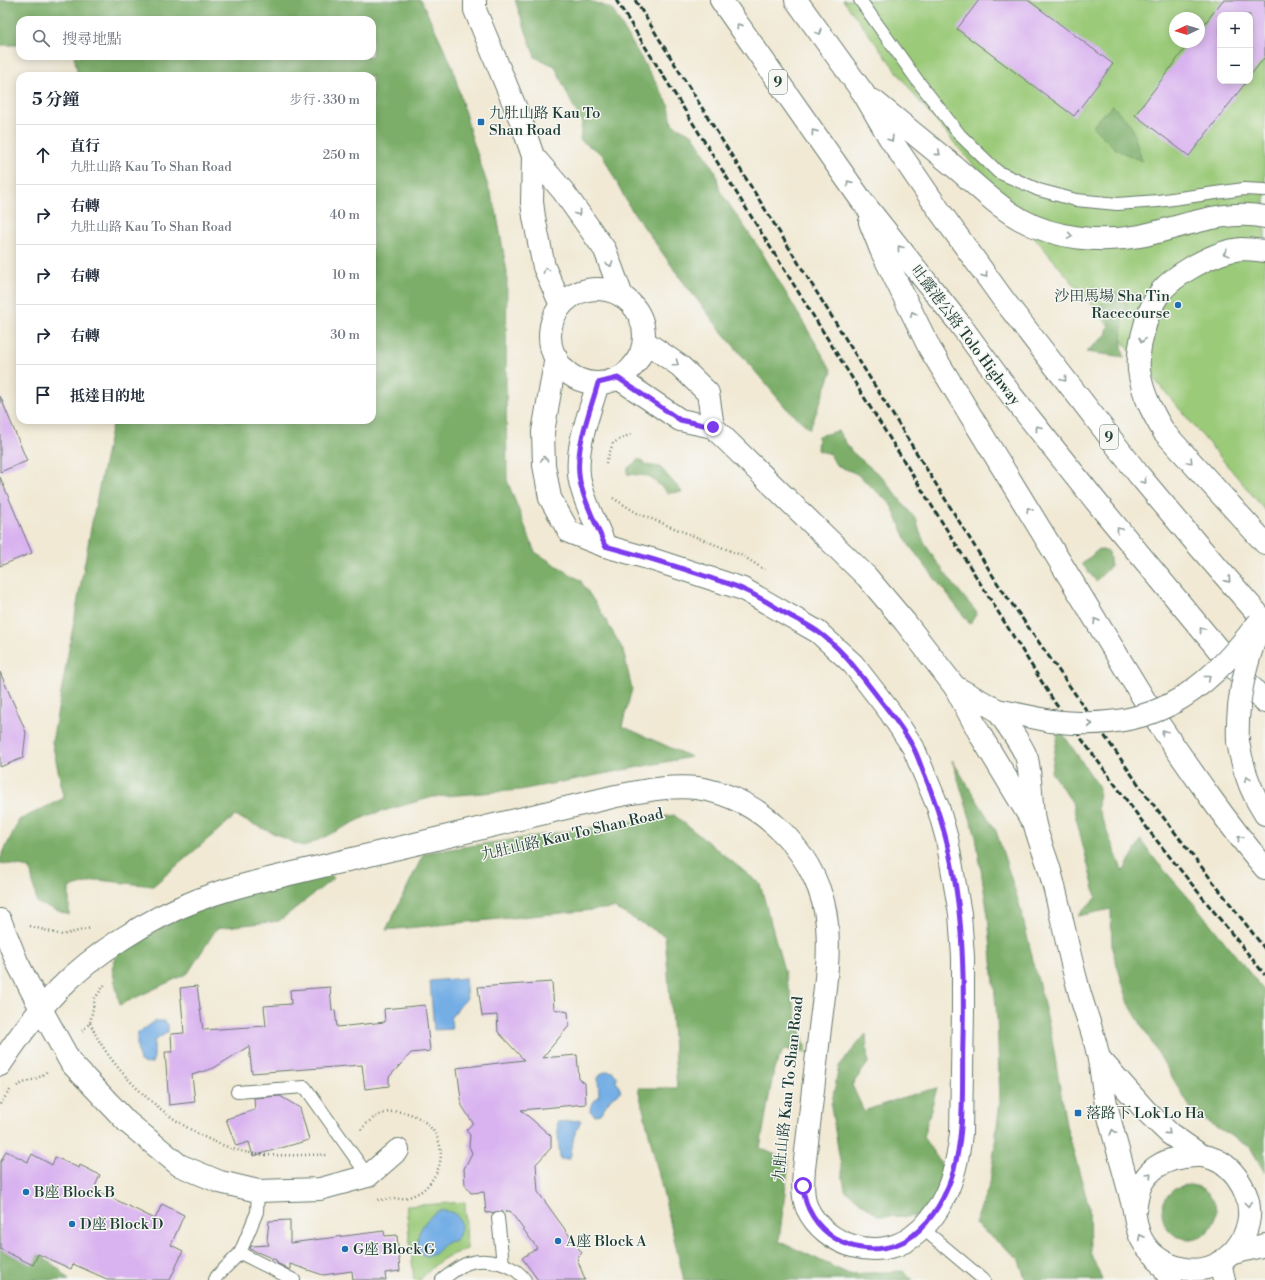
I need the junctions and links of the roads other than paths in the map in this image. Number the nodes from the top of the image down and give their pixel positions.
1 (720, 0) edge
2 (796, 0) edge
3 (860, 0) edge
4 (469, 3) edge
5 (864, 94) junction
6 (533, 156) junction
7 (1265, 190) edge
8 (862, 201) junction
9 (1265, 217) edge
10 (1265, 251) edge
11 (622, 296) junction
12 (562, 305) junction
13 (644, 341) junction
14 (556, 357) junction
15 (608, 381) junction
16 (713, 427) junction
17 (1265, 543) edge
18 (605, 546) junction
19 (1264, 618) edge
20 (955, 687) junction
21 (1265, 702) edge
22 (997, 710) junction
23 (1265, 814) edge
24 (1035, 824) junction
25 (1265, 868) edge
26 (0, 920) edge
27 (41, 1009) junction
28 (1099, 1058) junction
29 (0, 1065) edge
30 (237, 1092) dead end
31 (398, 1150) dead end
32 (1202, 1156) junction
33 (368, 1176) junction
34 (258, 1190) junction
35 (1135, 1210) junction
36 (498, 1218) dead end
37 (922, 1228) junction
38 (1265, 1245) edge
39 (240, 1253) junction
40 (1157, 1258) junction
41 (503, 1264) junction
42 (1226, 1265) edge
43 (215, 1280) edge
44 (294, 1280) edge
45 (442, 1280) edge
46 (525, 1280) edge
47 (984, 1280) edge
48 (1171, 1280) edge

8 -> 1 main road, 吐露港公路 Tolo Highway / 9
2 -> 5 main road, 9
3 - 7 lane
4 - 6 main road
5 -> 9 main road
5 -> 19 main road, 9
6 -> 11 main road
12 -> 6 main road
21 -> 8 main road, 吐露港公路 Tolo Highway / 9
25 -> 8 main road
10 -> 17 main road
11 - 12 main road
11 - 13 main road
12 - 14 main road
13 - 15 main road
13 -> 16 main road
14 - 15 main road
18 -> 14 main road, 九肚山路 Kau To Shan Road
15 - 16 main road
15 - 18 main road
16 - 20 main road
18 - 37 main road, 九肚山路 Kau To Shan Road
22 -> 19 main road, bridge
23 -> 19 main road, bridge
20 - 22 main road
20 - 24 main road
22 - 24 main road
24 - 28 main road
26 - 27 main road
27 - 29 main road, 九肚山路 Kau To Shan Road
27 - 34 main road
27 - 37 main road, 九肚山路 Kau To Shan Road
28 -> 32 main road
35 -> 28 main road
30 - 33 lane
31 - 33 main road
35 -> 32 main road
32 -> 42 main road
33 - 34 main road
34 - 39 lane
40 -> 35 main road
36 - 41 lane
37 - 47 lane
38 - 42 main road
39 - 43 lane
39 - 44 lane
40 - 42 main road
40 - 48 main road
41 - 45 lane
41 - 46 lane

